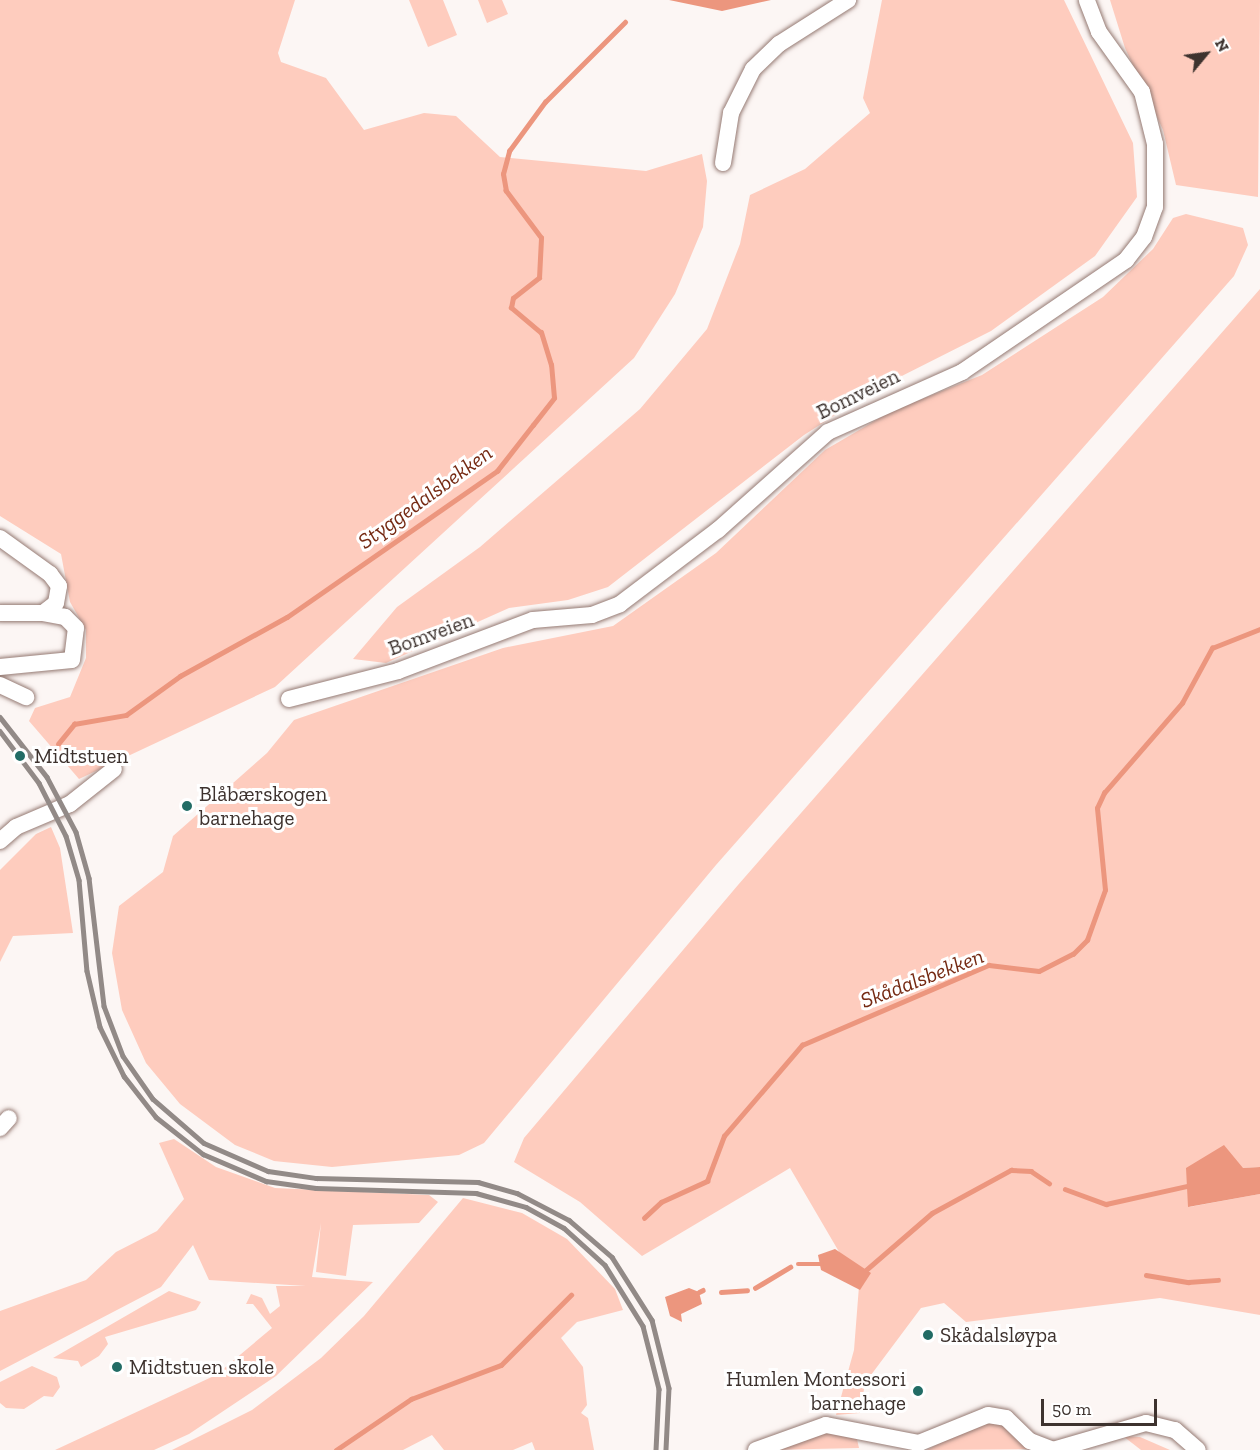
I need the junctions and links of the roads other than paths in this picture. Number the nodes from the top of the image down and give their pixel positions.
1 (848, 0) edge
2 (1087, 0) edge
3 (723, 163) dead end
4 (0, 538) edge
5 (0, 613) edge
6 (43, 613) junction
7 (0, 667) edge
8 (0, 685) edge
9 (26, 697) dead end
10 (289, 699) dead end
11 (114, 769) dead end
12 (0, 841) edge
13 (756, 1450) edge
14 (1198, 1450) edge

1 - 3 street
2 - 10 street, Bomveien
4 - 6 street
5 - 6 street
6 - 7 street
8 - 9 street
11 - 12 street
13 - 14 street

